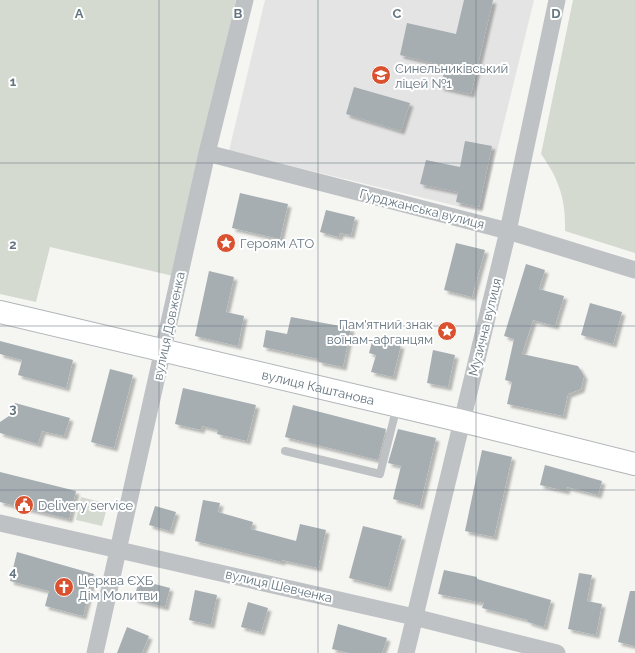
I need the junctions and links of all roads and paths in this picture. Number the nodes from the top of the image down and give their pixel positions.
1 (245, 0) edge
2 (557, 0) edge
3 (207, 153) junction
4 (508, 231) junction
5 (635, 270) edge
6 (0, 312) edge
7 (164, 351) junction
8 (397, 406) junction
9 (462, 421) junction
10 (285, 451) dead end
11 (635, 464) edge
12 (0, 523) edge
13 (120, 550) junction
14 (414, 617) junction
15 (95, 653) edge
16 (406, 653) edge
17 (557, 653) edge

1 - 3 street, вулиця Довженка
2 - 4 street, Музична вулиця
3 - 4 street, Гурджанська вулиця
3 - 7 street, вулиця Довженка
4 - 5 street, Гурджанська вулиця
4 - 9 street, Музична вулиця
6 - 7 street, вулиця Каштанова
7 - 8 street, вулиця Каштанова
7 - 13 street, вулиця Довженка
8 - 9 street, вулиця Каштанова
8 - 10 lane
9 - 11 street, вулиця Каштанова
9 - 14 street, Музична вулиця
12 - 13 street, вулиця Шевченка
13 - 14 street, вулиця Шевченка
13 - 15 street, вулиця Довженка
14 - 16 street, Музична вулиця
14 - 17 street, вулиця Шевченка

